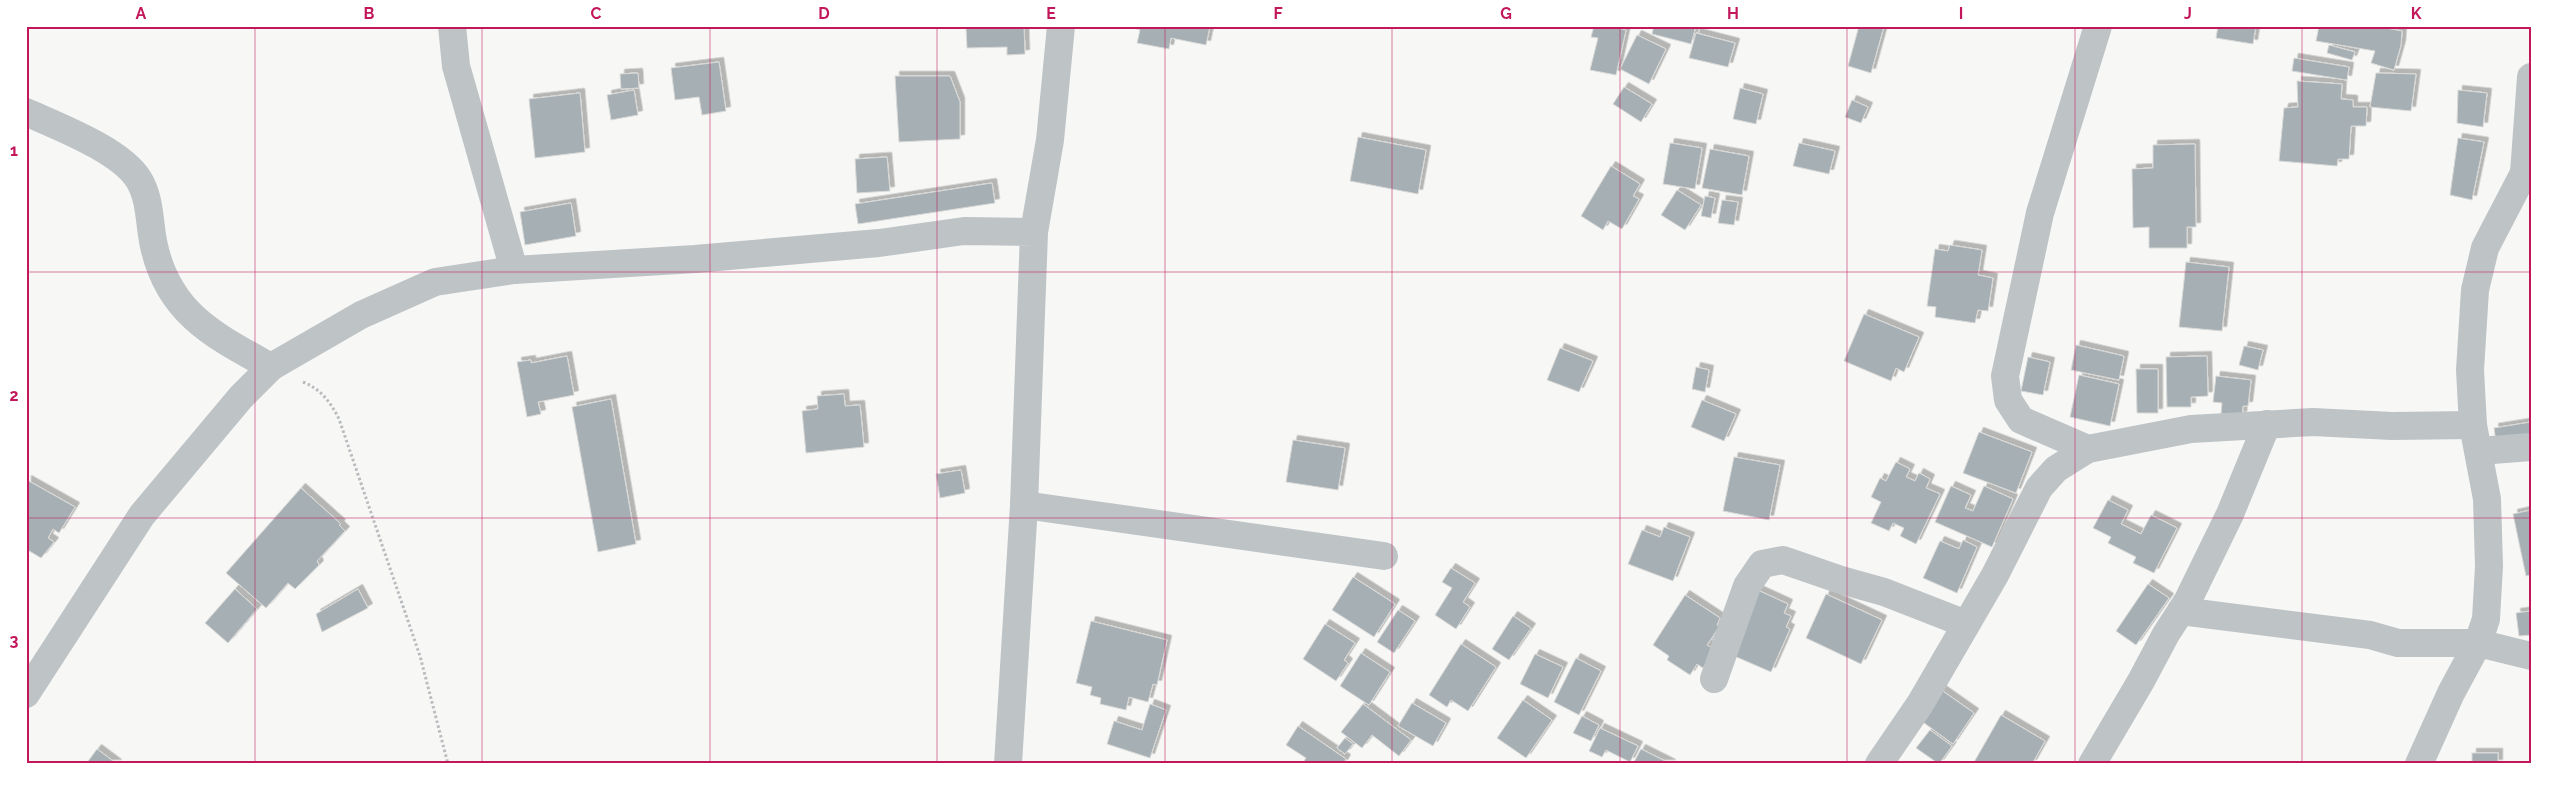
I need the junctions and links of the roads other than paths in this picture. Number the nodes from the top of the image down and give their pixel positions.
1 (452, 26) edge
2 (1061, 26) edge
3 (2098, 26) edge
4 (2531, 77) edge
5 (26, 112) edge
6 (2527, 173) edge
7 (1034, 232) junction
8 (514, 270) junction
9 (271, 367) junction
10 (2267, 424) junction
11 (2473, 425) junction
12 (2531, 447) edge
13 (2088, 449) junction
14 (2479, 451) junction
15 (1024, 505) junction
16 (1384, 556) dead end
17 (2181, 611) junction
18 (1966, 624) junction
19 (2478, 644) junction
20 (2531, 656) edge
21 (1714, 679) dead end
22 (26, 694) edge
23 (1008, 764) edge
24 (1879, 764) edge
25 (2092, 764) edge
26 (2419, 764) edge

1 - 8 street
2 - 7 street
3 - 13 street
4 - 6 street
5 - 9 street
6 - 11 street
7 - 8 street
7 - 15 street
8 - 9 street
9 - 22 street
10 - 11 street
10 - 13 street
10 - 17 street
11 - 14 street
12 - 14 street
13 - 18 street
14 - 19 street
15 - 16 street
15 - 23 street
17 - 19 street
17 - 25 street
18 - 21 street
18 - 24 street
19 - 20 street
19 - 26 street

